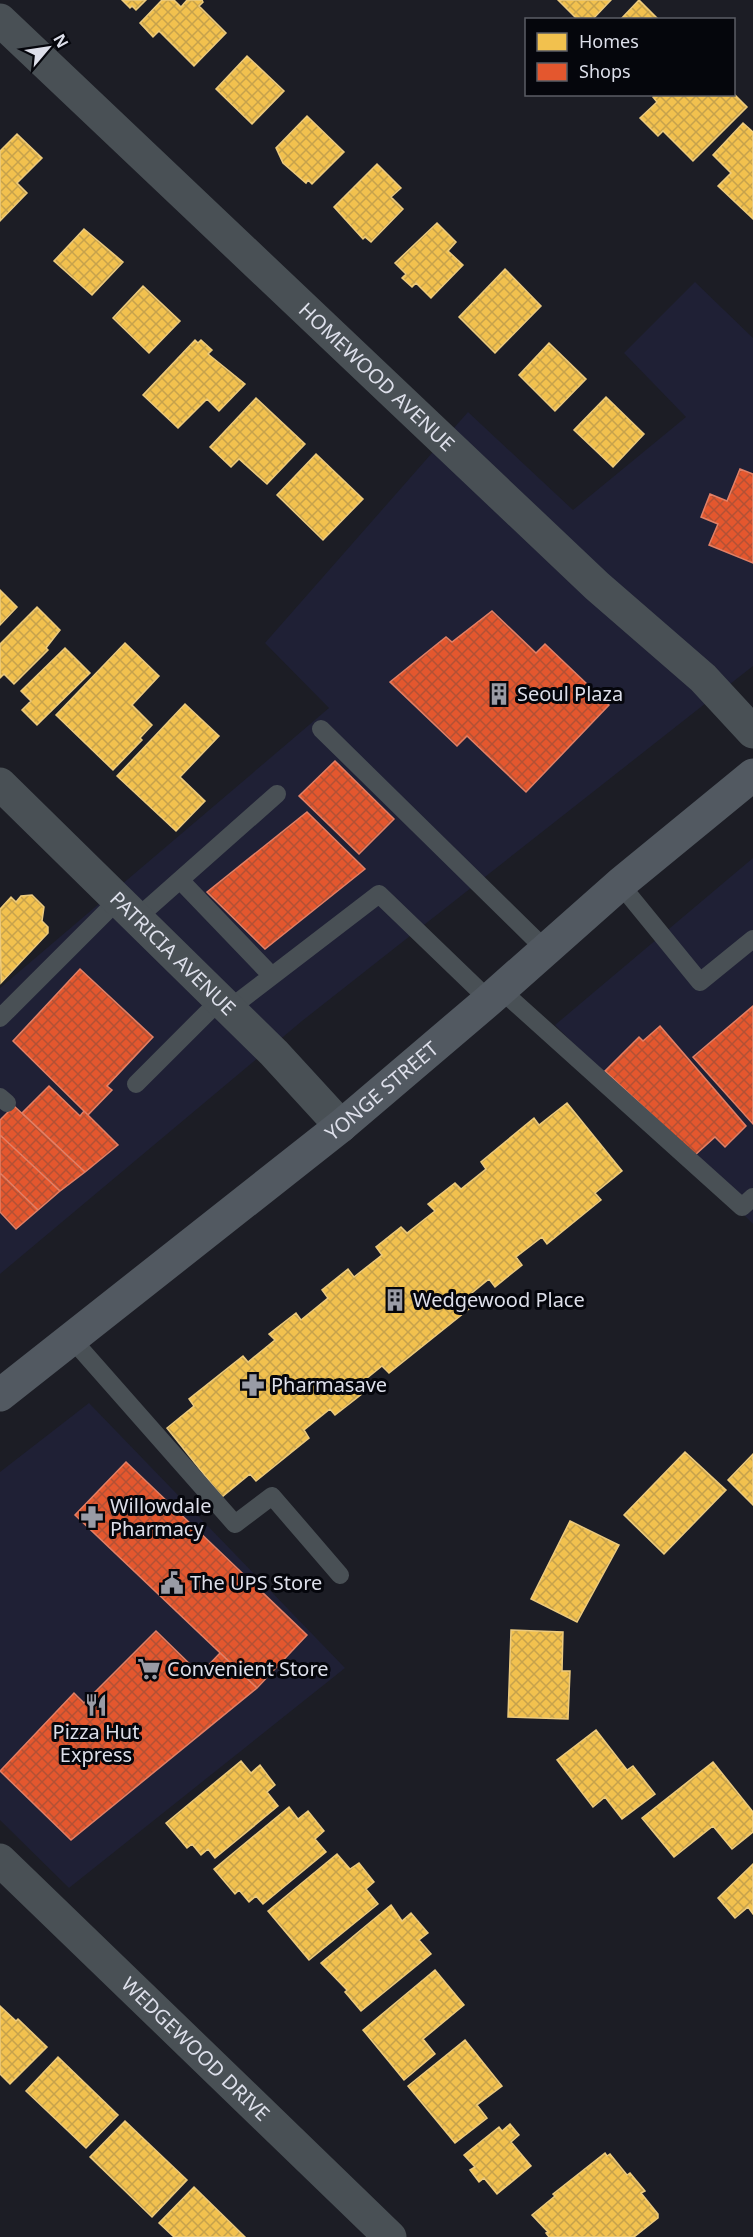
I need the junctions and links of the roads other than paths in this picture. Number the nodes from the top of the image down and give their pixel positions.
1 (0, 20) edge
2 (321, 729) dead end
3 (753, 732) edge
4 (753, 775) edge
5 (0, 784) edge
6 (277, 794) dead end
7 (180, 880) junction
8 (620, 884) junction
9 (127, 909) junction
10 (753, 939) edge
11 (546, 950) junction
12 (272, 976) junction
13 (495, 995) junction
14 (224, 1004) junction
15 (0, 1018) edge
16 (136, 1084) dead end
17 (341, 1126) junction
18 (753, 1197) edge
19 (71, 1338) junction
20 (0, 1395) edge
21 (340, 1575) dead end
22 (0, 1860) edge
23 (390, 2237) edge

1 - 3 street, HOMEWOOD AVENUE
2 - 11 lane
4 - 8 main road, YONGE STREET
5 - 9 street, PATRICIA AVENUE
6 - 7 lane
7 - 9 lane
7 - 12 lane
8 - 10 lane
8 - 11 main road, YONGE STREET
9 - 14 street, PATRICIA AVENUE
9 - 15 lane
11 - 13 main road, YONGE STREET
12 - 13 lane
12 - 14 lane
13 - 17 main road, YONGE STREET
13 - 18 lane
14 - 16 lane
14 - 17 street, PATRICIA AVENUE
17 - 19 main road, YONGE STREET
19 - 20 main road, YONGE STREET
19 - 21 lane
22 - 23 street, WEDGEWOOD DRIVE

